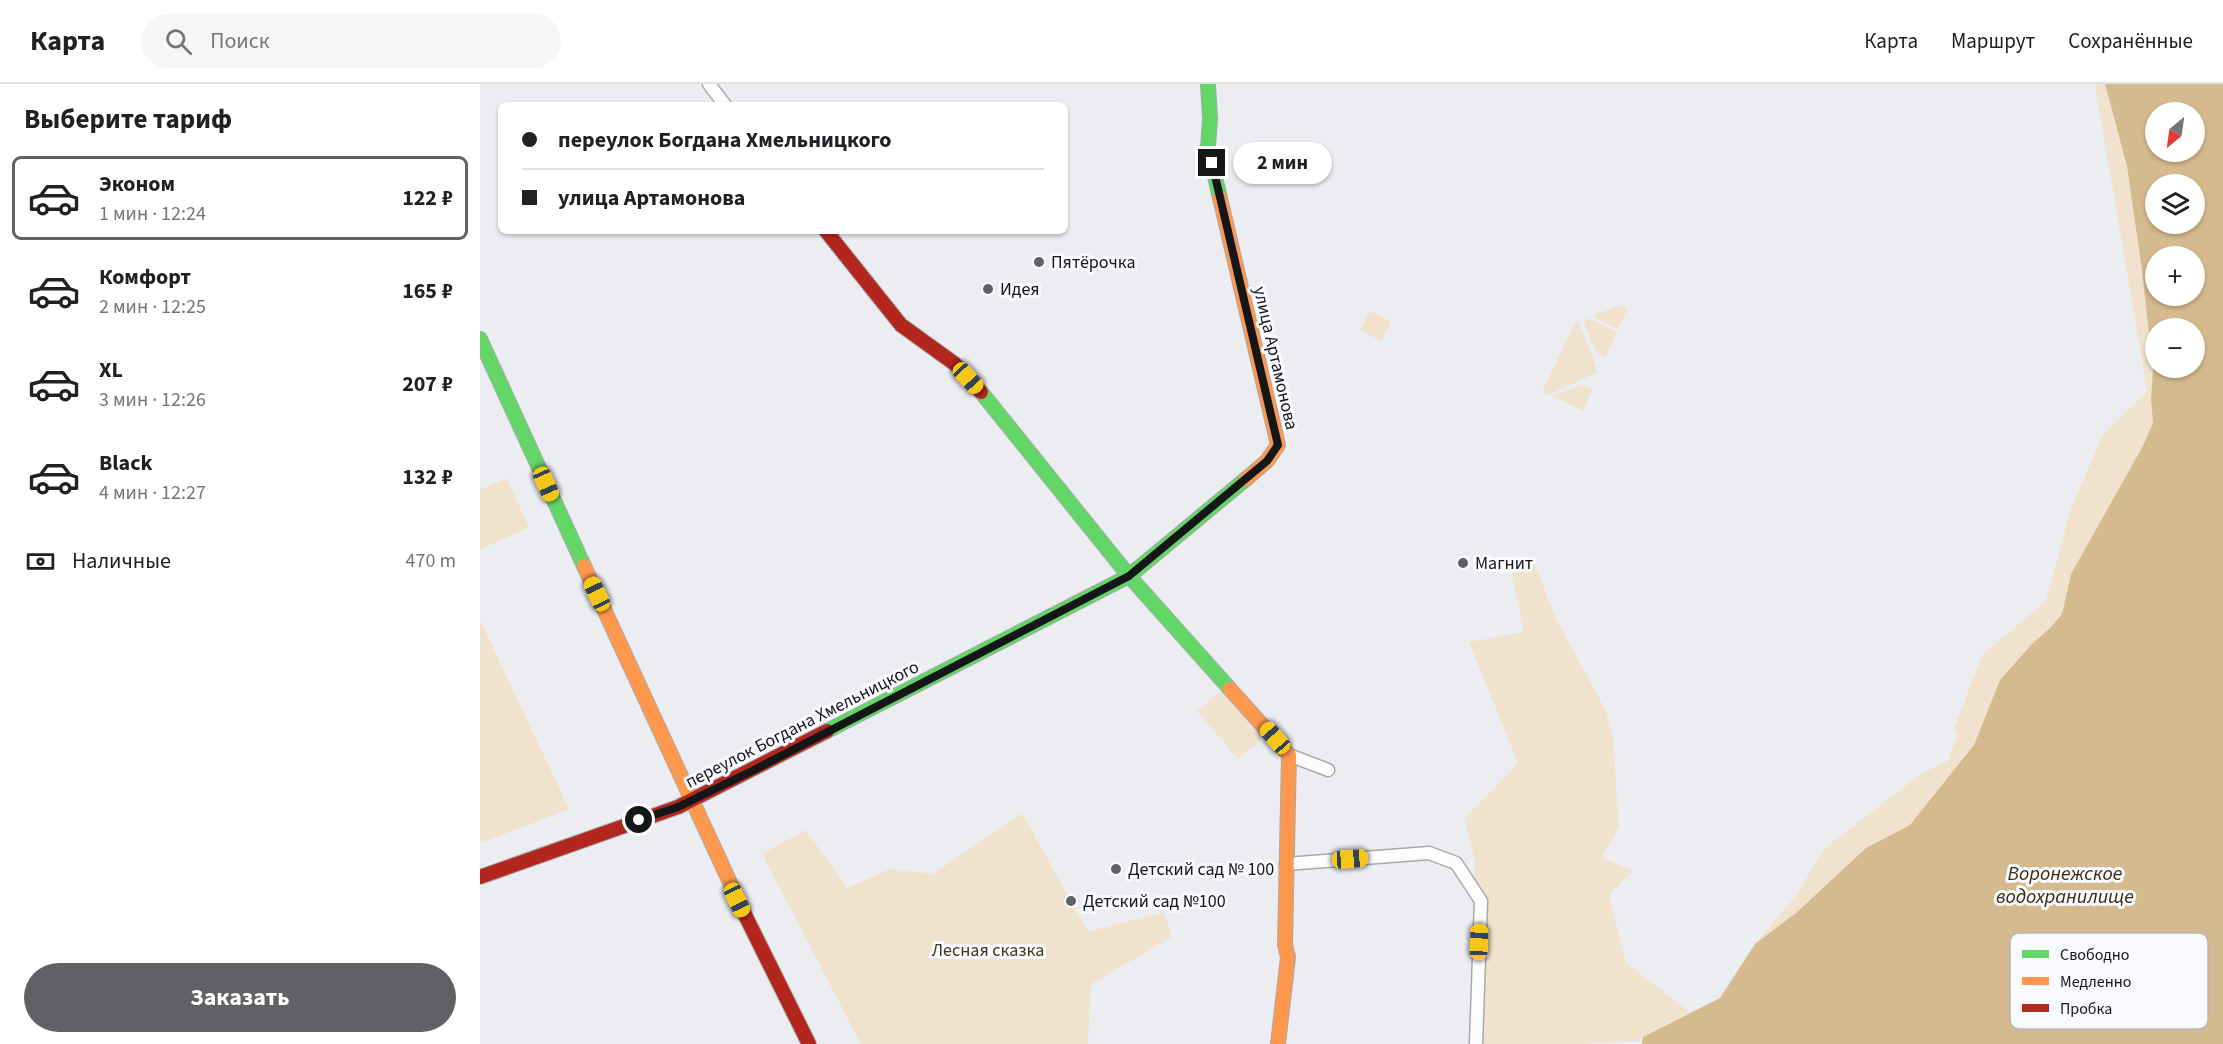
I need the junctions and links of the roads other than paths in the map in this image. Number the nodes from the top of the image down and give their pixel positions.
1 (709, 84) edge
2 (1208, 84) edge
3 (723, 102) edge
4 (828, 234) edge
5 (480, 339) edge
6 (1129, 576) junction
7 (1289, 755) junction
8 (1328, 770) dead end
9 (692, 800) junction
10 (1286, 864) junction
11 (480, 877) edge
12 (808, 1044) edge
13 (1278, 1044) edge
14 (1476, 1044) edge

1 - 3 street
2 - 6 street, улица Артамонова
4 - 6 street
5 - 9 street
6 - 7 street
6 - 9 street, переулок Богдана Хмельницкого
7 - 8 street
7 - 10 street
9 - 11 street, переулок Богдана Хмельницкого
9 - 12 street
10 - 13 street
10 - 14 street

